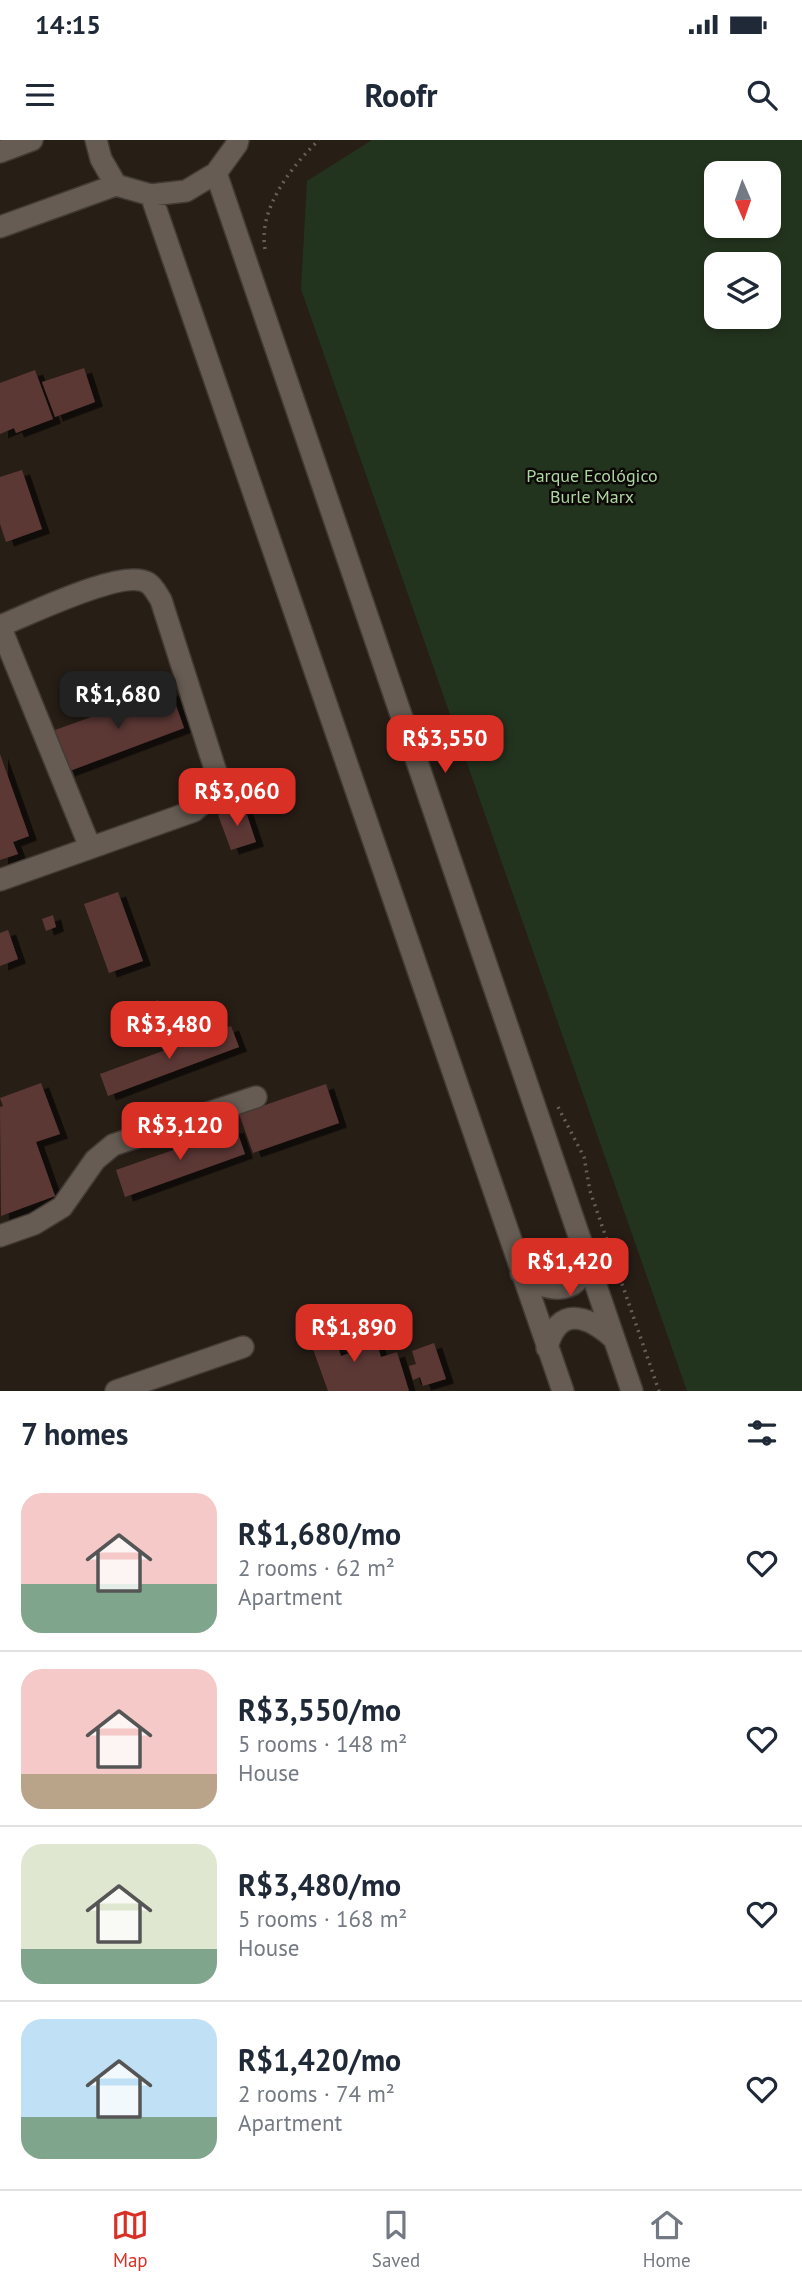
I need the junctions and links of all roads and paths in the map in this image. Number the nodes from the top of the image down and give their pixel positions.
1 (32, 140) edge
2 (96, 140) edge
3 (319, 140) edge
4 (240, 141) edge
5 (0, 152) edge
6 (216, 173) junction
7 (116, 185) junction
8 (151, 195) junction
9 (0, 227) edge
10 (267, 259) dead end
11 (0, 626) edge
12 (90, 847) junction
13 (0, 880) edge
14 (553, 1096) dead end
15 (256, 1097) dead end
16 (0, 1236) edge
17 (583, 1244) junction
18 (521, 1273) junction
19 (614, 1339) junction
20 (243, 1347) dead end
21 (547, 1348) junction
22 (116, 1391) edge
23 (563, 1391) edge
24 (632, 1391) edge
25 (659, 1391) edge

1 - 5 street
2 - 7 street
3 - 10 path
4 - 6 street
6 - 8 street
6 - 17 street
7 - 8 street
7 - 9 street
8 - 18 street
11 - 12 street
11 - 12 street
12 - 13 street
14 - 25 path
15 - 16 street
17 - 18 street
17 - 19 street
18 - 21 street
19 - 21 street
19 - 24 street
20 - 22 street
21 - 23 street

